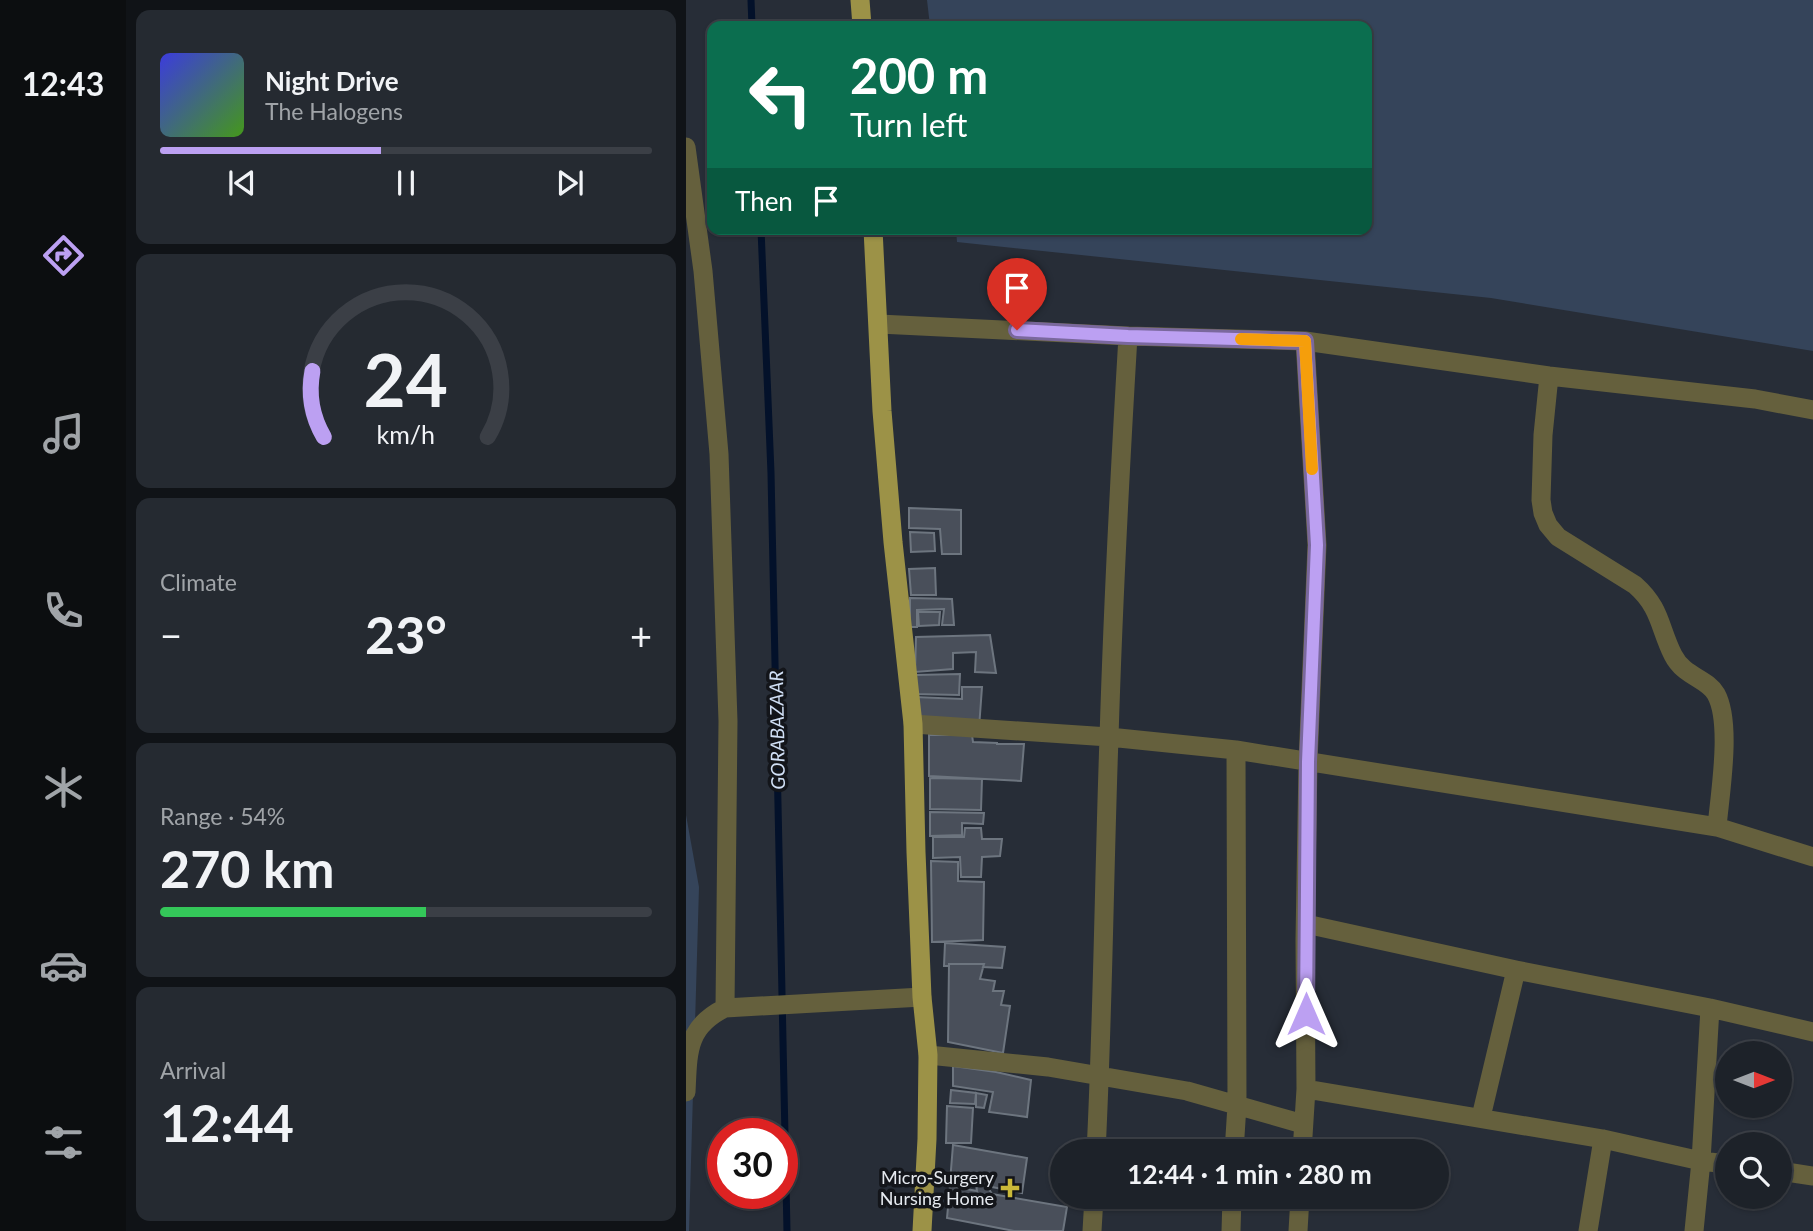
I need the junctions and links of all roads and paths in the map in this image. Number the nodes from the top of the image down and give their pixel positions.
1 (860, 0) edge
2 (862, 21) edge
3 (686, 147) edge
4 (873, 235) edge
5 (879, 324) junction
6 (1128, 336) junction
7 (1305, 341) junction
8 (1549, 376) junction
9 (1813, 410) edge
10 (913, 724) junction
11 (1109, 737) junction
12 (1236, 750) junction
13 (1308, 762) junction
14 (1717, 827) junction
15 (1813, 857) edge
16 (1306, 924) junction
17 (1516, 970) junction
18 (922, 997) junction
19 (725, 1008) junction
20 (1710, 1008) junction
21 (1813, 1032) edge
22 (928, 1055) junction
23 (1100, 1076) junction
24 (1306, 1089) junction
25 (686, 1092) edge
26 (1237, 1105) junction
27 (1481, 1117) junction
28 (1303, 1124) junction
29 (1097, 1139) edge
30 (1235, 1139) edge
31 (1302, 1139) edge
32 (1603, 1139) junction
33 (1701, 1161) junction
34 (1715, 1163) edge
35 (1792, 1173) edge
36 (1813, 1176) edge
37 (1093, 1209) edge
38 (1232, 1209) edge
39 (1299, 1209) edge
40 (922, 1231) edge
41 (1092, 1231) edge
42 (1231, 1231) edge
43 (1298, 1231) edge
44 (1588, 1231) edge
45 (1694, 1231) edge

1 - 2 main road
3 - 19 street
4 - 5 main road
5 - 6 street
5 - 10 main road
6 - 7 street
6 - 11 street
7 - 8 street
7 - 13 street
8 - 9 street
8 - 14 street
10 - 11 street
10 - 18 main road
11 - 12 street
11 - 23 street
12 - 13 street
12 - 26 street
13 - 14 street
13 - 16 street
14 - 15 street
16 - 17 street
16 - 24 street
17 - 20 street
17 - 27 street
18 - 19 street
18 - 22 main road
19 - 25 street
20 - 21 street
20 - 33 street
22 - 23 street
22 - 40 main road
23 - 26 street
23 - 29 street
24 - 27 street
24 - 28 street
26 - 28 street
26 - 30 street
27 - 32 street
28 - 31 street
32 - 33 street
32 - 44 street
33 - 34 street
33 - 45 street
35 - 36 street
37 - 41 street
38 - 42 street
39 - 43 street

